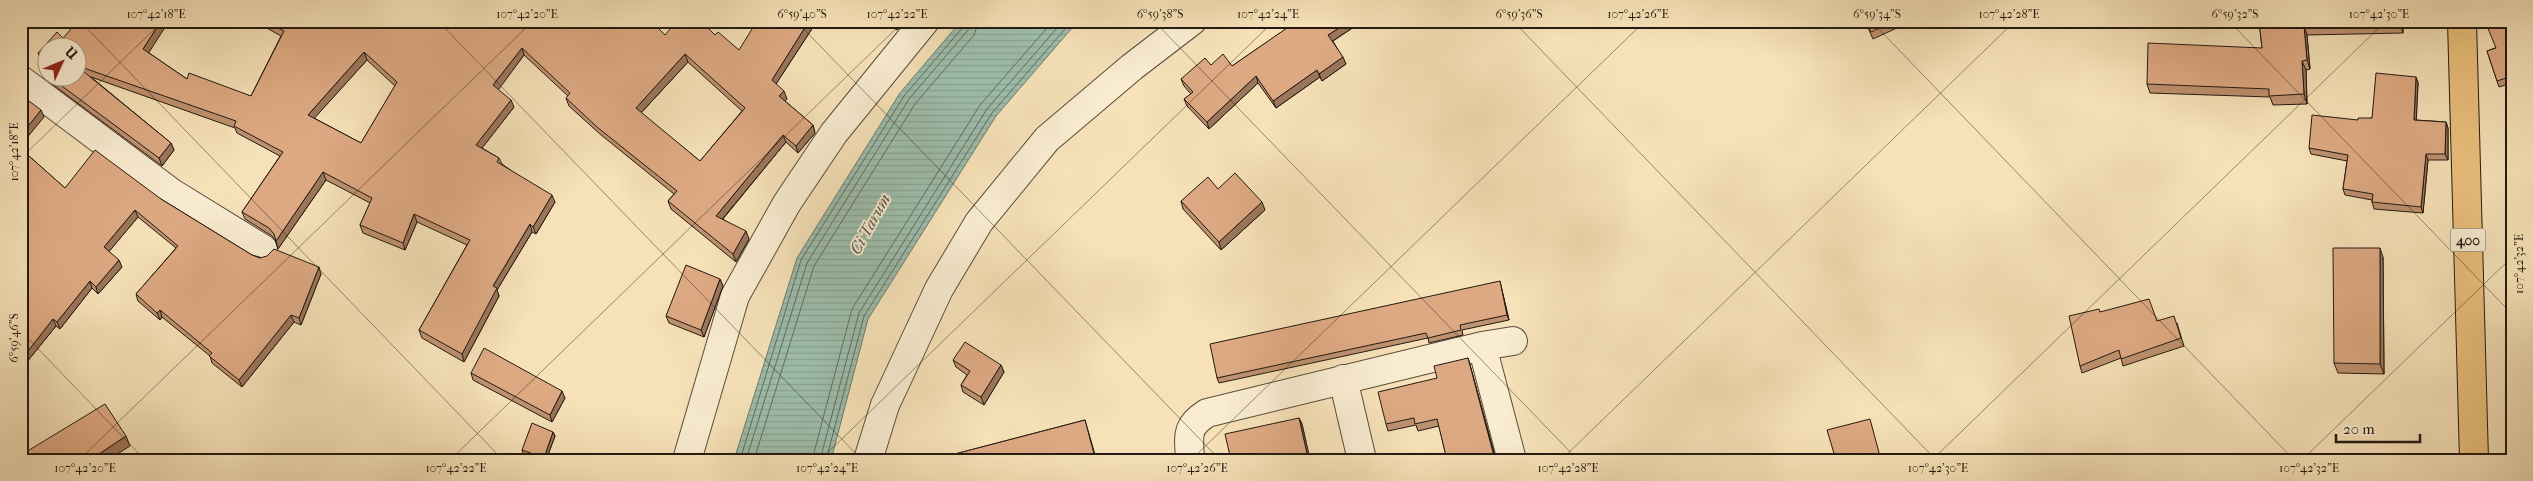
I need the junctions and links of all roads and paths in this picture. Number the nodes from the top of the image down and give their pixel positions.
1 (925, 21) edge
2 (1192, 21) edge
3 (2462, 21) edge
4 (21, 80) edge
5 (262, 249) dead end
6 (1514, 341) dead end
7 (1482, 346) junction
8 (1343, 378) junction
9 (687, 460) edge
10 (868, 460) edge
11 (1190, 460) edge
12 (1362, 460) edge
13 (1512, 460) edge
14 (2474, 460) edge

1 - 9 street
2 - 10 street
3 - 14 main road, 400
4 - 5 street
6 - 7 street
7 - 8 street
7 - 13 street
8 - 11 street
8 - 12 street

